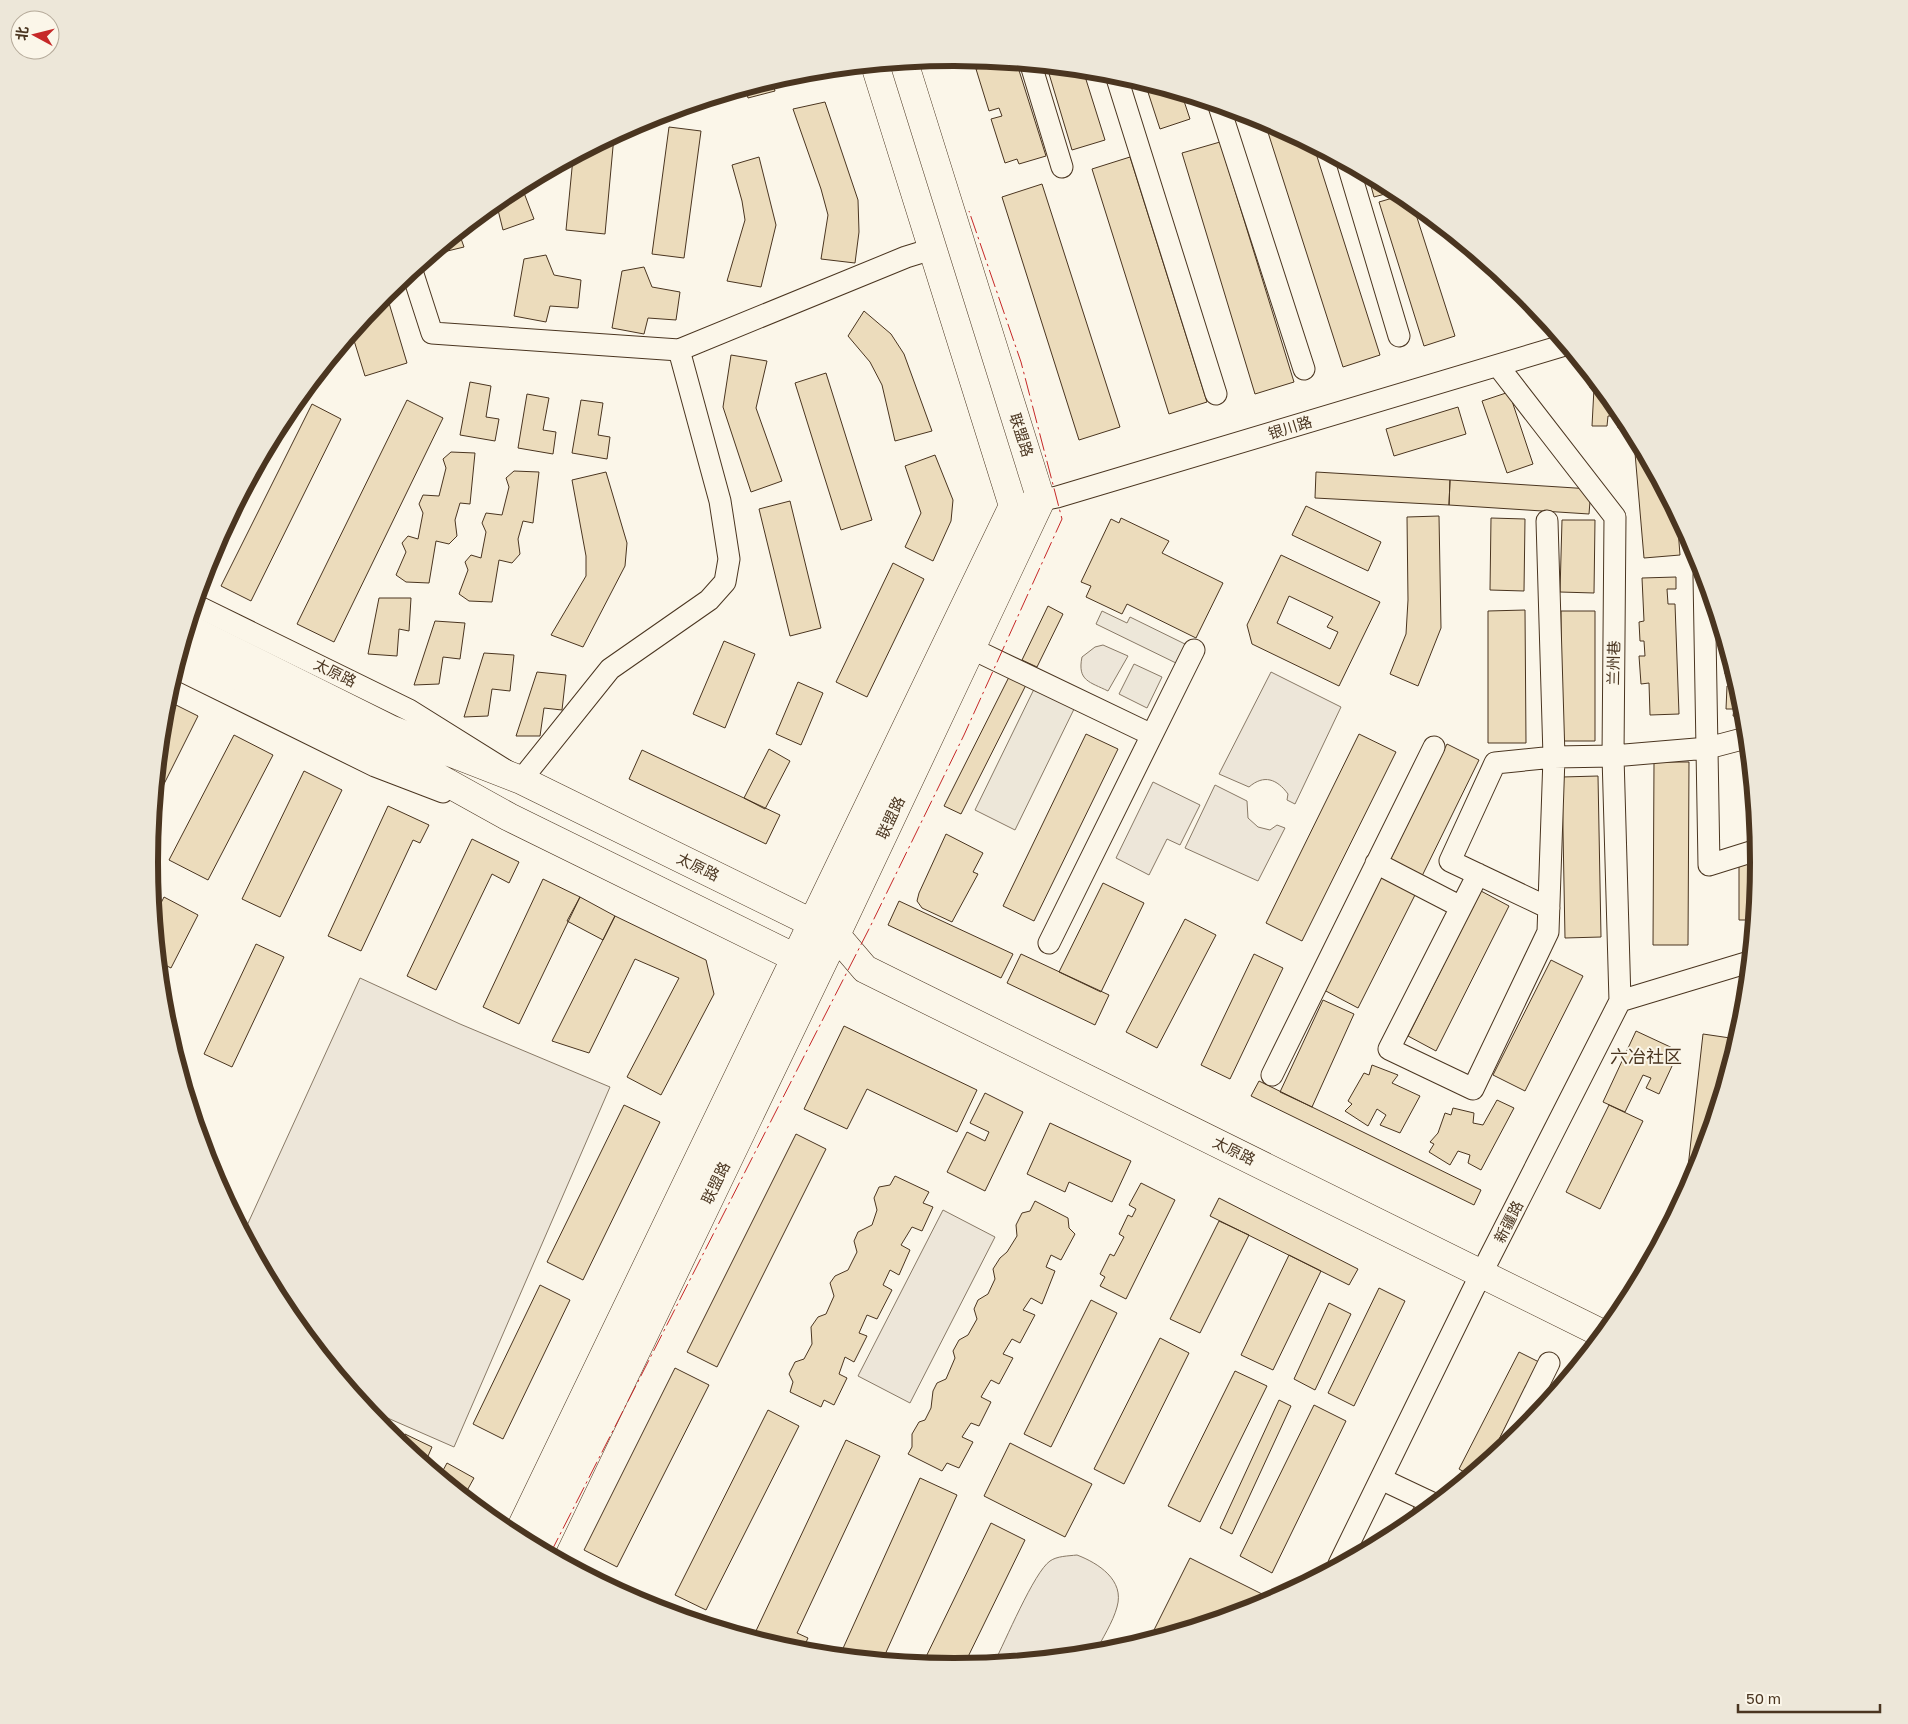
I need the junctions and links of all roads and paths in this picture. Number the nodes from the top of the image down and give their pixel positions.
1 (906, 68) edge
2 (878, 70) edge
3 (1033, 71) edge
4 (1119, 84) edge
5 (1221, 112) edge
6 (1062, 168) dead end
7 (1350, 172) edge
8 (932, 249) junction
9 (414, 278) edge
10 (1399, 336) dead end
11 (1560, 347) edge
12 (679, 350) junction
13 (1498, 366) junction
14 (1304, 369) dead end
15 (1216, 394) dead end
16 (1041, 500) junction
17 (1013, 506) junction
18 (1547, 521) dead end
19 (1704, 597) edge
20 (200, 607) edge
21 (193, 630) edge
22 (187, 650) edge
23 (972, 650) junction
24 (1194, 650) dead end
25 (182, 671) edge
26 (1152, 735) junction
27 (1740, 740) edge
28 (1434, 747) dead end
29 (1708, 748) junction
30 (1613, 756) junction
31 (1554, 757) junction
32 (521, 780) junction
33 (509, 817) junction
34 (1750, 852) edge
35 (1376, 863) junction
36 (1478, 874) junction
37 (1461, 907) junction
38 (1549, 908) junction
39 (812, 923) junction
40 (836, 935) junction
41 (1048, 943) dead end
42 (807, 963) junction
43 (1743, 964) edge
44 (865, 969) junction
45 (1620, 1001) junction
46 (1272, 1075) dead end
47 (1482, 1273) junction
48 (1596, 1331) edge
49 (1550, 1363) dead end
50 (1521, 1421) edge
51 (1381, 1479) junction
52 (1427, 1501) edge
53 (520, 1529) edge
54 (544, 1543) edge
55 (1343, 1556) edge

1 - 16 main road, 联盟路
2 - 8 main road, 联盟路
3 - 6 street
4 - 15 street
5 - 14 street
7 - 10 street
8 - 12 street
8 - 17 main road, 联盟路
9 - 12 street
11 - 13 street, 银川路
12 - 32 street
13 - 16 street, 银川路
13 - 30 street, 兰州巷
16 - 17 street, 银川路
16 - 23 main road, 联盟路
17 - 39 main road, 联盟路
18 - 31 street
19 - 29 street
20 - 32 street, 太原路
21 - 32 main road, 太原路
22 - 33 main road, 太原路
23 - 26 street
23 - 40 main road, 联盟路
24 - 26 street
25 - 33 street, 太原路
26 - 41 street
27 - 29 street
28 - 35 street
29 - 30 street
29 - 34 street
30 - 31 street
30 - 45 street, 兰州巷
31 - 36 street
31 - 38 street
32 - 39 main road, 太原路
33 - 42 main road, 太原路
35 - 37 street
35 - 46 street
36 - 37 street
36 - 38 street
37 - 38 street
39 - 40 main road, 太原路
39 - 42 main road, 联盟路
40 - 42 main road, 联盟路
40 - 44 main road, 太原路
42 - 44 main road, 太原路
42 - 53 main road, 联盟路
42 - 54 main road, 联盟路
43 - 45 street
44 - 47 main road, 太原路
45 - 47 street, 新疆路
47 - 48 main road, 太原路
47 - 51 street, 新疆路
49 - 50 street
51 - 52 street
51 - 55 street, 新疆路

